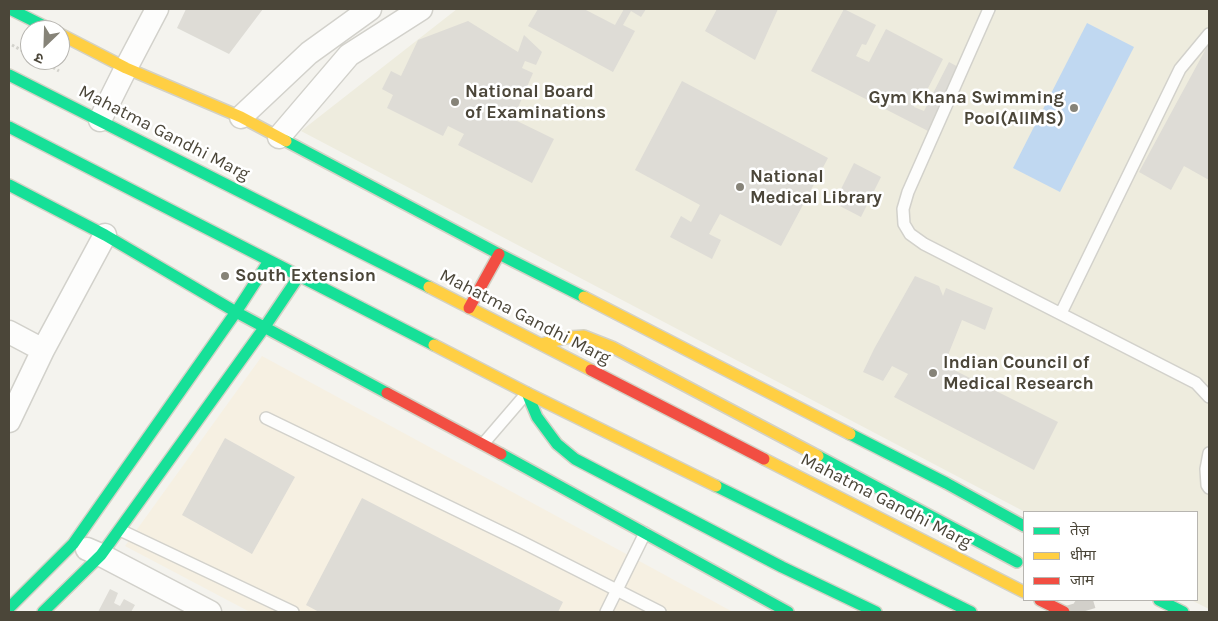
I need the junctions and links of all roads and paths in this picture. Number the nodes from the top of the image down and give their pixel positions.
1 (10, 9) edge
2 (158, 9) edge
3 (370, 9) edge
4 (421, 9) edge
5 (989, 9) edge
6 (32, 20) edge
7 (1209, 34) edge
8 (70, 39) edge
9 (12, 44) dead end
10 (20, 49) edge
11 (126, 68) junction
12 (58, 70) edge
13 (65, 74) dead end
14 (9, 75) edge
15 (241, 117) junction
16 (100, 120) junction
17 (9, 127) edge
18 (279, 137) junction
19 (9, 185) edge
20 (105, 235) junction
21 (499, 254) junction
22 (270, 261) junction
23 (299, 276) junction
24 (469, 308) junction
25 (236, 312) junction
26 (1061, 314) junction
27 (264, 328) junction
28 (9, 332) edge
29 (542, 344) junction
30 (43, 350) junction
31 (527, 393) junction
32 (1209, 397) edge
33 (266, 418) dead end
34 (9, 421) edge
35 (483, 444) junction
36 (1209, 454) edge
37 (1209, 488) edge
38 (1023, 525) edge
39 (120, 530) junction
40 (645, 533) junction
41 (74, 544) junction
42 (101, 555) junction
43 (1017, 562) dead end
44 (617, 590) junction
45 (1023, 591) edge
46 (1042, 601) edge
47 (1161, 601) edge
48 (9, 608) edge
49 (43, 612) edge
50 (210, 612) edge
51 (293, 612) edge
52 (606, 612) edge
53 (660, 612) edge
54 (788, 612) edge
55 (876, 612) edge
56 (971, 612) edge
57 (1064, 612) edge
58 (1183, 612) edge

1 - 6 main road
2 - 11 street
3 - 15 street
4 - 18 street
5 - 26 lane
7 - 26 lane
8 - 11 main road
9 - 10 path
11 - 15 main road
11 - 16 street
12 - 13 path
14 - 16 main road, Mahatma Gandhi Marg
15 - 18 main road
16 - 24 main road, Mahatma Gandhi Marg
17 - 22 main road
18 - 21 main road
19 - 20 main road
20 - 25 main road
20 - 30 street
21 - 24 main road
21 - 38 main road
22 - 23 main road
22 - 25 main road
23 - 27 main road
23 - 31 main road
24 - 29 main road, Mahatma Gandhi Marg
25 - 27 main road
25 - 41 main road
26 - 32 lane
27 - 35 main road
27 - 39 main road
28 - 30 street
29 - 43 main road
29 - 45 main road, Mahatma Gandhi Marg
30 - 34 street
31 - 35 lane
31 - 55 main road
31 - 56 main road
33 - 44 lane
35 - 40 main road
36 - 37 lane
39 - 42 main road
39 - 51 lane
40 - 44 lane
40 - 54 main road
41 - 42 street
41 - 48 main road
42 - 49 main road
42 - 50 street
44 - 52 lane
44 - 53 lane
46 - 57 main road
47 - 58 main road

